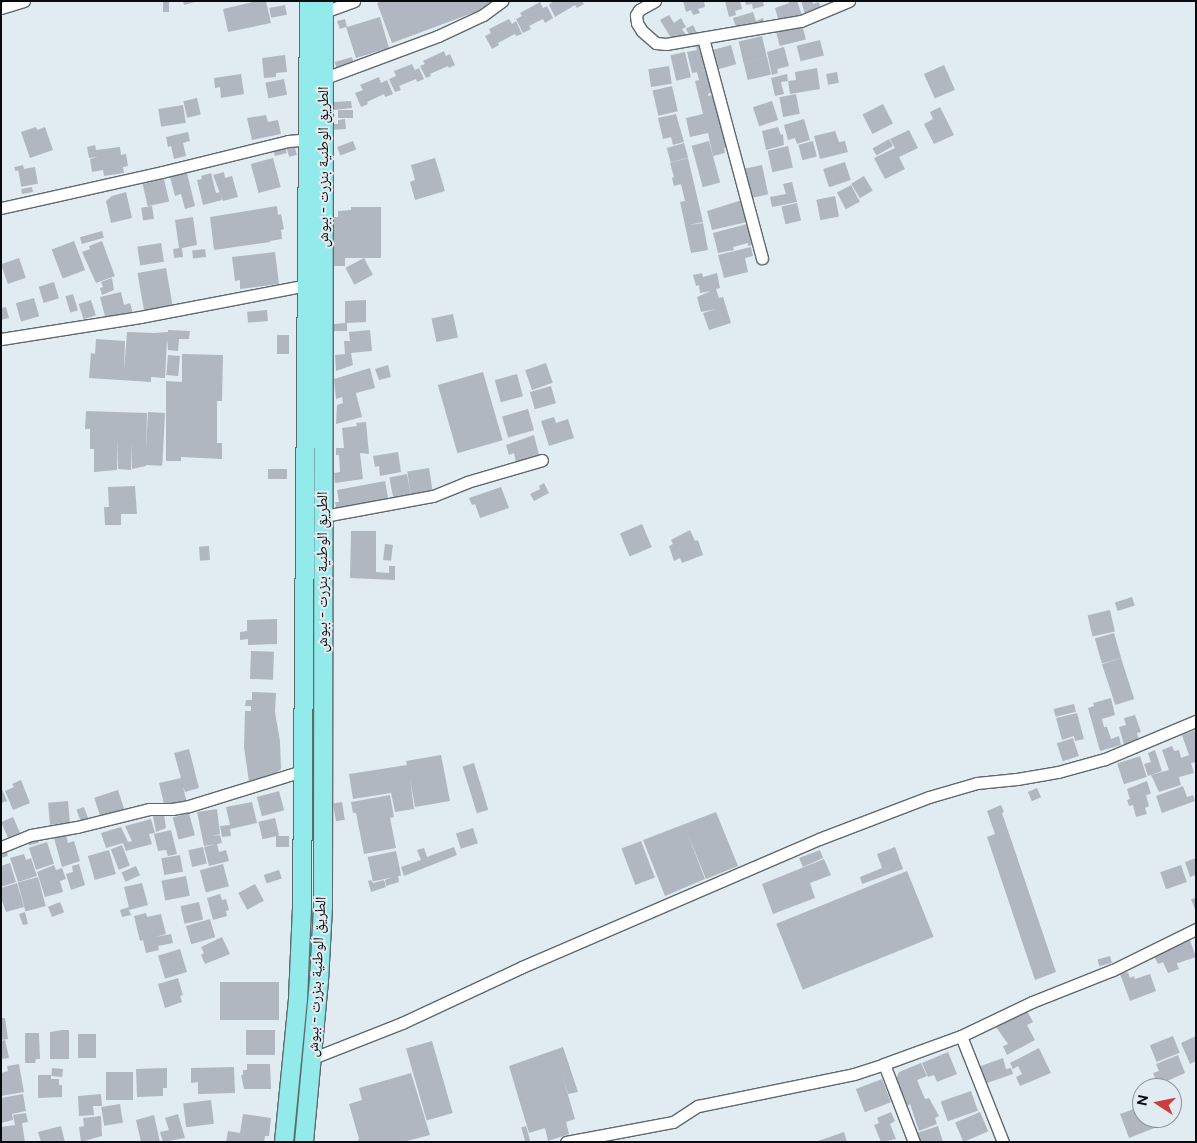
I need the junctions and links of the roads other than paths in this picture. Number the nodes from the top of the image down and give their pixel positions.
1 (24, 1) edge
2 (309, 1) edge
3 (354, 1) edge
4 (502, 1) edge
5 (655, 1) edge
6 (849, 1) edge
7 (324, 7) edge
8 (1, 8) edge
9 (703, 38) junction
10 (325, 78) junction
11 (309, 138) junction
12 (1, 208) edge
13 (762, 258) dead end
14 (308, 285) junction
15 (1, 339) edge
16 (542, 460) dead end
17 (324, 516) junction
18 (1196, 721) edge
19 (302, 771) junction
20 (1, 847) edge
21 (1196, 929) edge
22 (961, 1036) junction
23 (313, 1058) junction
24 (884, 1064) junction
25 (284, 1142) edge
26 (304, 1142) edge
27 (566, 1142) edge
28 (914, 1142) edge
29 (1003, 1142) edge

1 - 8 street
2 - 11 main road, الطريق الوطنية بنزرت - ببوش
3 - 7 street
4 - 10 street
5 - 9 street
6 - 9 street
7 - 10 main road, الطريق الوطنية بنزرت - ببوش
9 - 13 street
10 - 17 main road, الطريق الوطنية بنزرت - ببوش
11 - 12 street
11 - 14 main road, الطريق الوطنية بنزرت - ببوش
14 - 15 street
14 - 19 main road, الطريق الوطنية بنزرت - ببوش
16 - 17 street
17 - 23 main road, الطريق الوطنية بنزرت - ببوش
18 - 23 street
19 - 20 street
19 - 25 main road, الطريق الوطنية بنزرت - ببوش
21 - 22 street
22 - 24 street
22 - 29 street
23 - 26 main road, الطريق الوطنية بنزرت - ببوش
24 - 27 street
24 - 28 street

